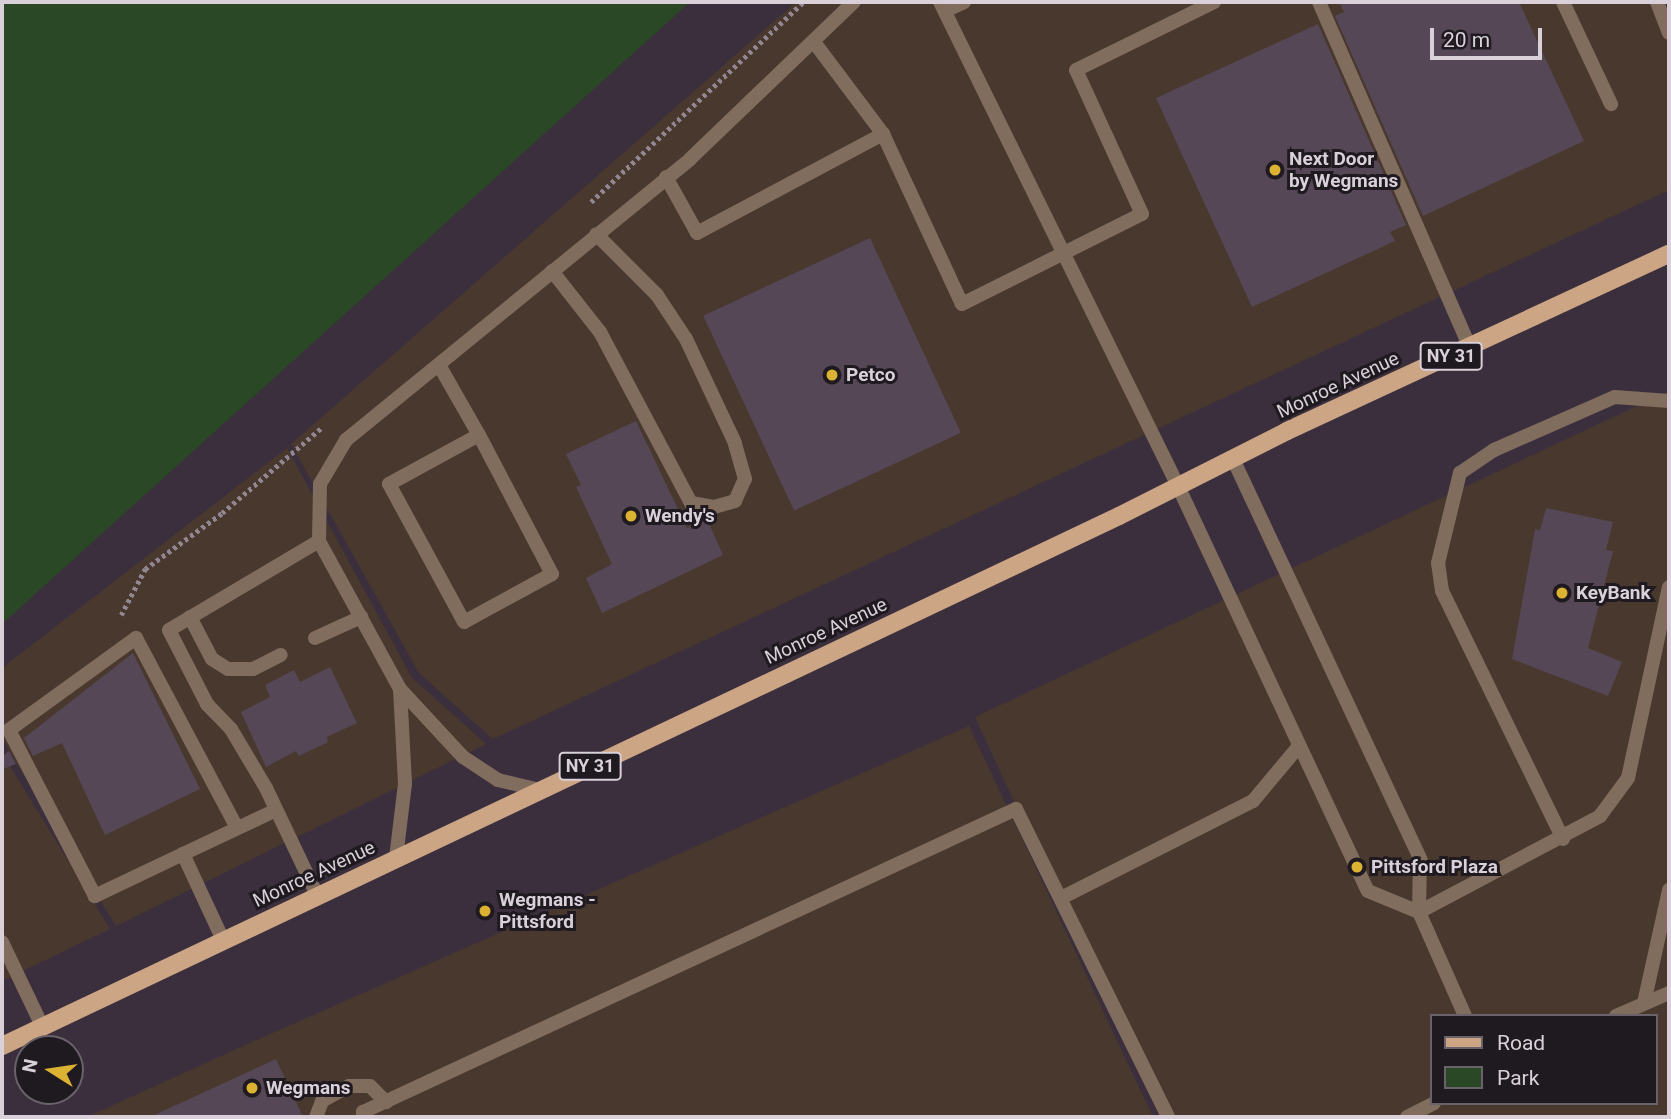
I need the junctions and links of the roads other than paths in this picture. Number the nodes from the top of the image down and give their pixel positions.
1 (855, 2) edge
2 (964, 2) edge
3 (1214, 2) edge
4 (1319, 2) edge
5 (1563, 2) edge
6 (1657, 2) edge
7 (942, 6) edge
8 (1669, 33) edge
9 (814, 42) junction
10 (1611, 104) dead end
11 (883, 134) junction
12 (666, 177) junction
13 (596, 234) junction
14 (1064, 254) junction
15 (1669, 254) edge
16 (552, 271) junction
17 (1470, 348) junction
18 (439, 365) junction
19 (1669, 401) edge
20 (479, 435) junction
21 (1233, 459) junction
22 (1178, 486) junction
23 (319, 541) junction
24 (1669, 587) edge
25 (190, 617) junction
26 (361, 617) junction
27 (315, 638) dead end
28 (281, 654) dead end
29 (400, 689) junction
30 (1299, 747) junction
31 (541, 790) junction
32 (276, 810) junction
33 (237, 828) junction
34 (1563, 839) junction
35 (183, 854) junction
36 (396, 858) junction
37 (1669, 890) edge
38 (317, 895) junction
39 (1061, 898) junction
40 (1419, 912) junction
41 (223, 940) junction
42 (2, 942) edge
43 (1669, 993) edge
44 (1644, 1003) junction
45 (1464, 1014) edge
46 (1620, 1014) edge
47 (42, 1026) junction
48 (2, 1046) edge
49 (386, 1102) junction
50 (1430, 1105) edge
51 (316, 1117) edge
52 (366, 1117) edge
53 (1168, 1117) edge
54 (1408, 1117) edge

1 - 9 lane
2 - 7 lane
3 - 14 lane
4 - 17 lane
5 - 10 lane
6 - 8 lane
7 - 14 lane
9 - 11 lane
9 - 12 lane
11 - 12 lane
11 - 14 lane
12 - 13 lane
13 - 16 lane
13 - 16 lane
14 - 22 lane
15 - 17 main road, Monroe Avenue / NY 31
16 - 18 lane
17 - 21 main road, Monroe Avenue / NY 31
18 - 20 lane
18 - 23 lane
19 - 34 lane
20 - 20 lane
21 - 22 main road, Monroe Avenue / NY 31
21 - 40 lane
22 - 30 lane
22 - 31 main road, Monroe Avenue / NY 31
23 - 25 lane
23 - 26 lane
24 - 34 lane
25 - 28 lane
25 - 32 lane
26 - 27 lane
26 - 29 lane
29 - 31 lane
29 - 36 lane
30 - 39 lane
30 - 40 lane
31 - 36 main road, Monroe Avenue / NY 31
32 - 33 lane
32 - 38 lane
33 - 35 lane
33 - 35 lane
34 - 40 lane
35 - 41 lane
36 - 38 main road, Monroe Avenue / NY 31
37 - 44 lane
38 - 41 main road, Monroe Avenue / NY 31
39 - 49 lane
39 - 53 lane
40 - 45 lane
41 - 47 main road, Monroe Avenue / NY 31
42 - 47 lane
43 - 44 lane
44 - 46 lane
47 - 48 main road, Monroe Avenue / NY 31
49 - 51 lane
49 - 52 lane
50 - 54 lane

